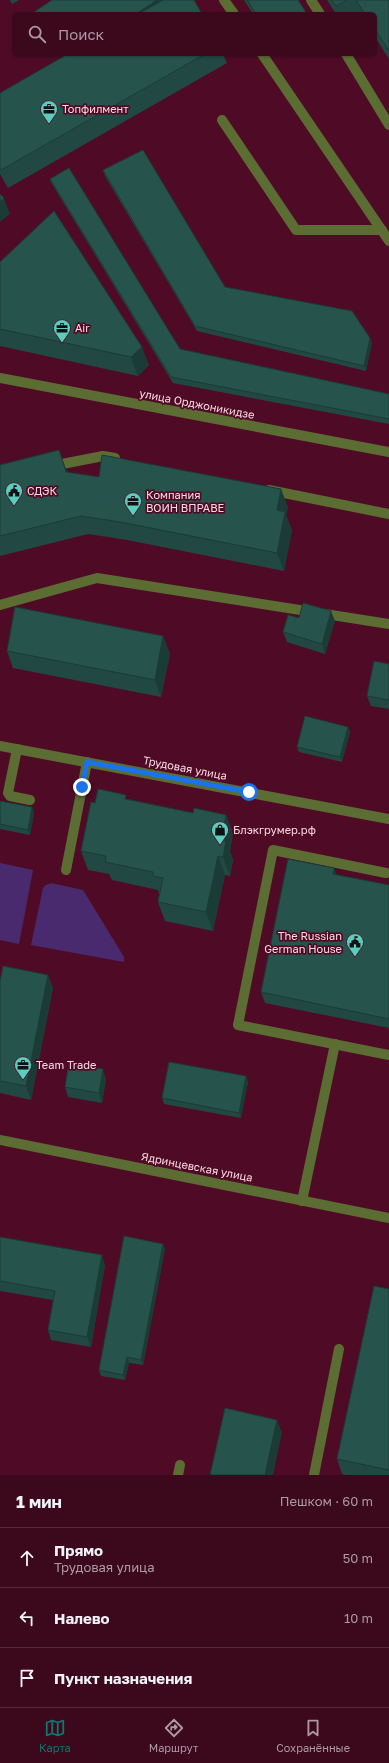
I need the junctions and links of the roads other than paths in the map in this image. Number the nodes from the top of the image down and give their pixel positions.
1 (224, 0) edge
2 (311, 0) edge
3 (233, 12) edge
4 (319, 12) edge
5 (263, 56) edge
6 (347, 56) edge
7 (222, 120) dead end
8 (389, 125) edge
9 (382, 230) junction
10 (389, 241) edge
11 (0, 378) edge
12 (389, 452) edge
13 (126, 460) edge
14 (44, 468) edge
15 (258, 487) edge
16 (389, 514) edge
17 (0, 606) edge
18 (389, 624) edge
19 (0, 746) edge
20 (17, 749) junction
21 (87, 762) junction
22 (30, 800) dead end
23 (389, 819) edge
24 (66, 870) dead end
25 (386, 873) dead end
26 (334, 1044) junction
27 (389, 1055) edge
28 (0, 1140) edge
29 (302, 1201) junction
30 (389, 1218) edge
31 (339, 1349) dead end
32 (314, 1475) edge

1 - 3 street
2 - 4 street
5 - 9 street
6 - 8 street
7 - 9 street
9 - 10 street
11 - 12 street, улица Орджоникидзе
13 - 14 street
15 - 16 street
17 - 18 street
19 - 20 street, Трудовая улица
20 - 21 street, Трудовая улица
20 - 22 street
21 - 23 street, Трудовая улица
21 - 24 street
25 - 26 street
26 - 27 street
26 - 29 street
28 - 29 street, Ядринцевская улица
29 - 30 street, Ядринцевская улица
31 - 32 street

